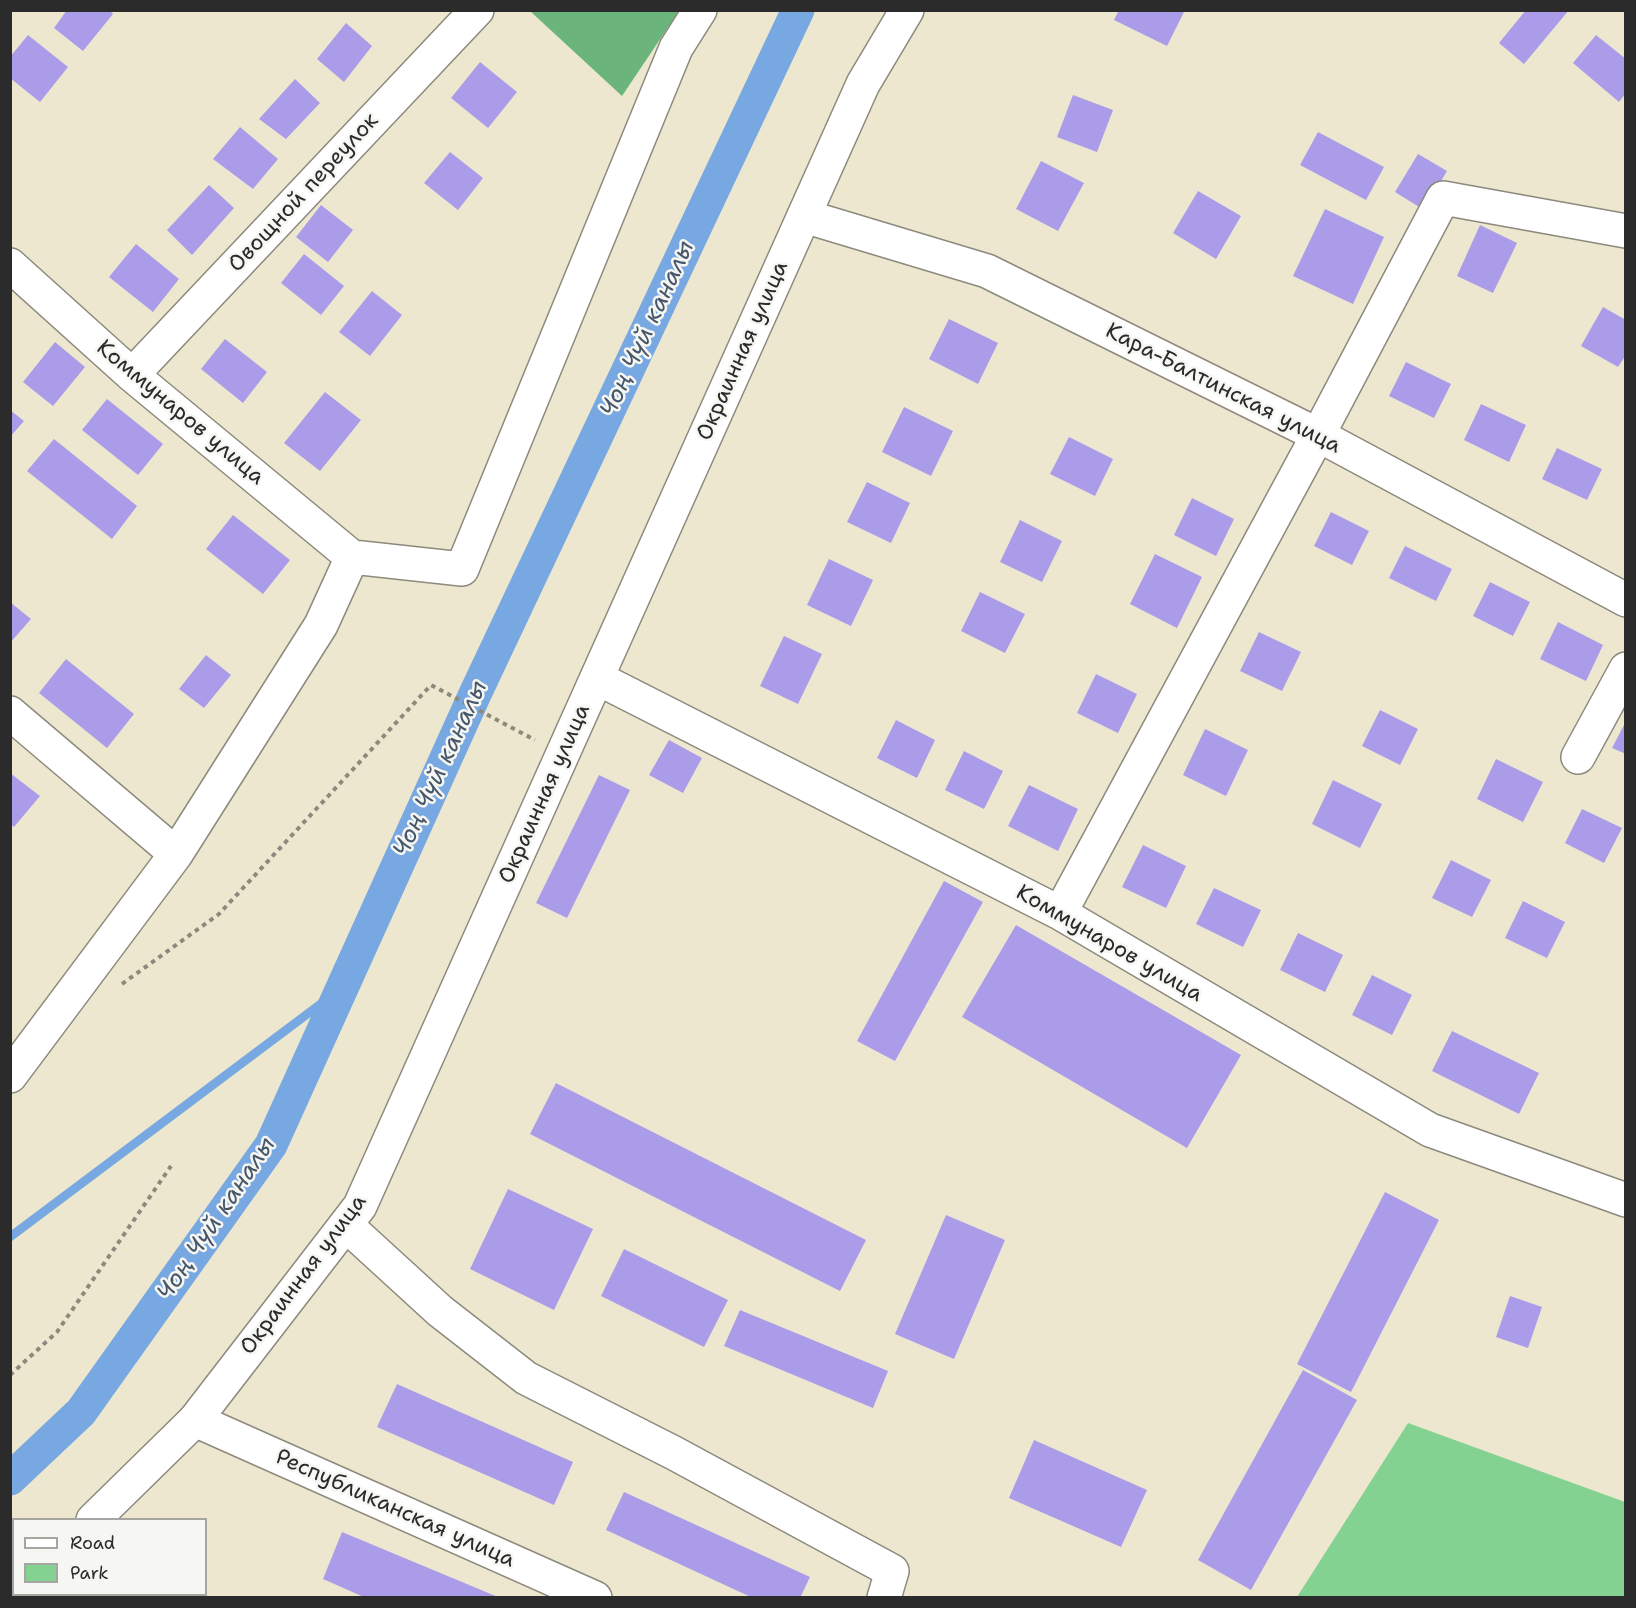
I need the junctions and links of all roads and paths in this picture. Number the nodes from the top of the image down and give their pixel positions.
1 (477, 10) edge
2 (700, 10) edge
3 (907, 10) edge
4 (804, 216) junction
5 (1626, 231) edge
6 (10, 265) edge
7 (132, 375) junction
8 (1318, 435) junction
9 (352, 557) junction
10 (1626, 600) edge
11 (1626, 669) edge
12 (597, 678) junction
13 (10, 713) edge
14 (563, 754) junction
15 (1578, 757) dead end
16 (176, 854) junction
17 (1060, 913) junction
18 (114, 990) dead end
19 (16, 1055) edge
20 (171, 1166) dead end
21 (1626, 1200) edge
22 (346, 1225) junction
23 (10, 1375) edge
24 (195, 1420) junction
25 (95, 1518) edge
26 (595, 1598) edge
27 (884, 1598) edge

1 - 7 street, Овощной переулок
2 - 9 street
3 - 4 street, Окраинная улица
4 - 8 street, Кара-Балтинская улица
4 - 12 street, Окраинная улица
5 - 8 street
6 - 7 street, Коммунаров улица
7 - 9 street, Коммунаров улица
8 - 10 street, Кара-Балтинская улица
8 - 17 street
9 - 16 street
11 - 15 street
12 - 14 street, Окраинная улица
12 - 17 street, Коммунаров улица
13 - 16 street
14 - 18 path
14 - 22 street, Окраинная улица
16 - 19 street
17 - 21 street, Коммунаров улица
20 - 23 path
22 - 24 street, Окраинная улица
22 - 27 street
24 - 25 street, Окраинная улица
24 - 26 street, Республиканская улица

